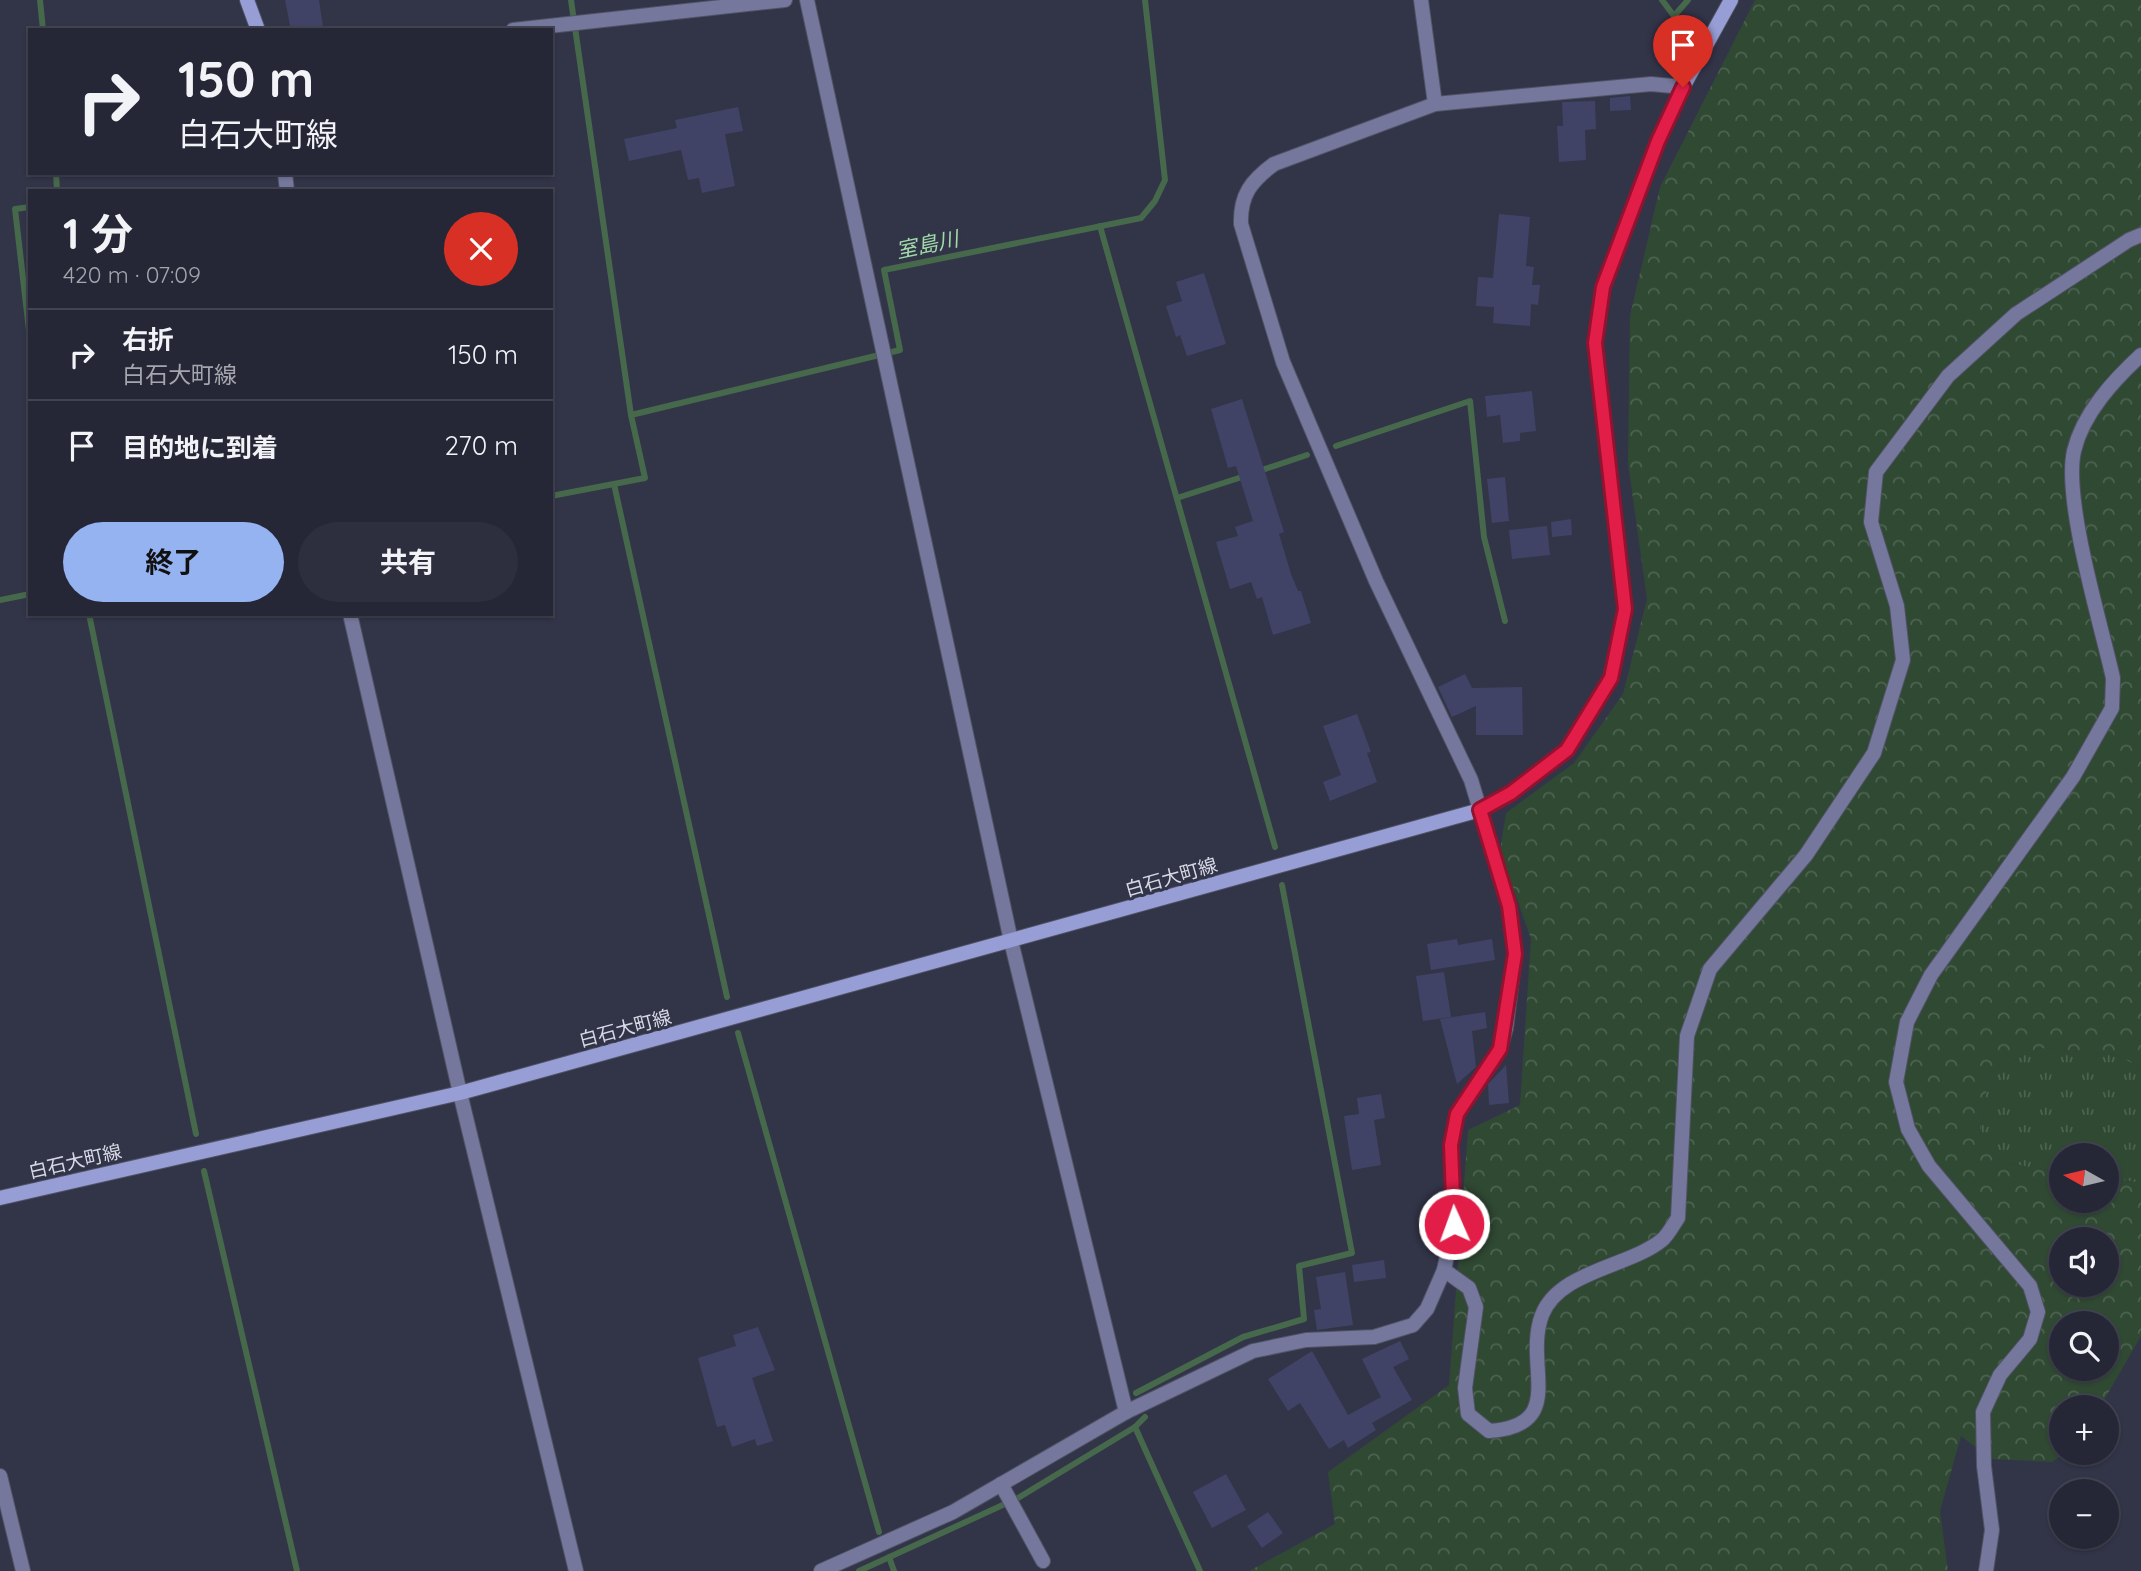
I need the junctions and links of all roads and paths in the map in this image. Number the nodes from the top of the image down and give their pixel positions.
1 (247, 0) edge
2 (785, 0) edge
3 (807, 0) edge
4 (1421, 0) edge
5 (1731, 0) edge
6 (257, 28) edge
7 (528, 28) edge
8 (1683, 87) junction
9 (1435, 104) junction
10 (2141, 235) edge
11 (2141, 355) edge
12 (350, 616) edge
13 (1480, 810) junction
14 (1011, 942) junction
15 (460, 1093) junction
16 (0, 1198) edge
17 (1444, 1270) junction
18 (1126, 1412) junction
19 (0, 1476) edge
20 (1008, 1495) junction
21 (1043, 1561) dead end
22 (23, 1571) edge
23 (576, 1571) edge
24 (821, 1571) edge
25 (1986, 1571) edge

1 - 6 main road
2 - 7 street
3 - 14 street
4 - 9 street
5 - 8 main road, 白石大町線
8 - 9 street
8 - 13 main road, 白石大町線
9 - 13 street
10 - 17 street
11 - 25 street
12 - 15 street
13 - 14 main road, 白石大町線
13 - 17 street
14 - 15 main road, 白石大町線
14 - 18 street
15 - 16 main road, 白石大町線
15 - 23 street
17 - 18 street
18 - 20 street
19 - 22 street
20 - 21 street
20 - 24 street

